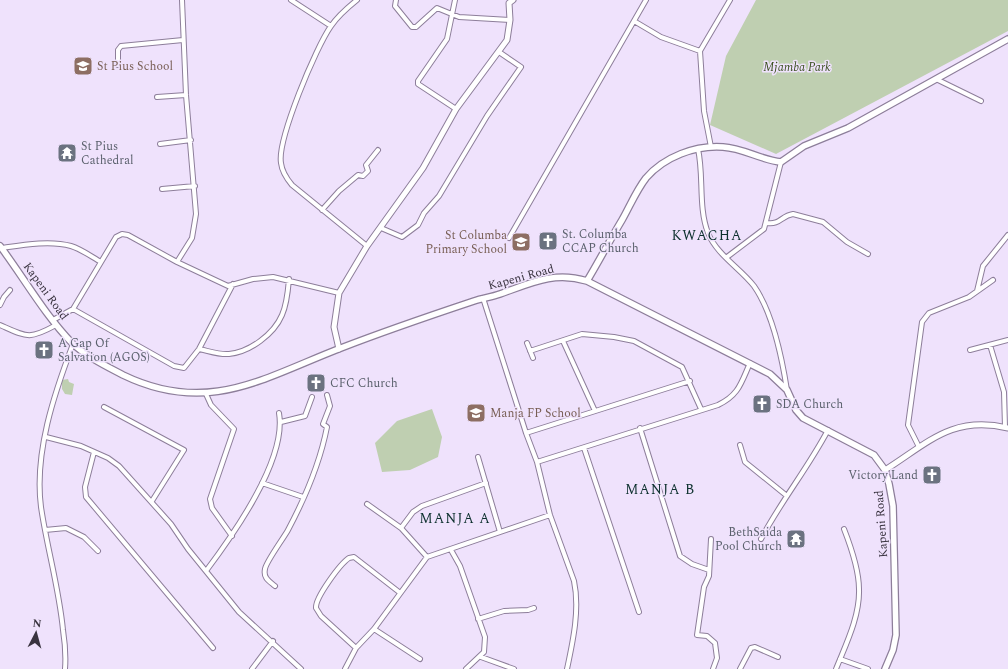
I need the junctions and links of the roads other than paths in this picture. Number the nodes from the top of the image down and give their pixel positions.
1 (182, 0) edge
2 (291, 0) edge
3 (357, 0) edge
4 (396, 0) edge
5 (456, 0) edge
6 (646, 0) edge
7 (730, 0) edge
8 (510, 1) edge
9 (452, 15) junction
10 (510, 20) junction
11 (634, 21) junction
12 (331, 26) junction
13 (1008, 39) edge
14 (183, 40) junction
15 (700, 51) junction
16 (499, 52) junction
17 (118, 65) dead end
18 (936, 79) junction
19 (186, 95) junction
20 (157, 98) dead end
21 (981, 101) dead end
22 (456, 109) junction
23 (191, 140) junction
24 (160, 144) dead end
25 (711, 147) junction
26 (698, 149) junction
27 (378, 150) dead end
28 (781, 162) junction
29 (195, 186) junction
30 (162, 189) dead end
31 (322, 210) junction
32 (767, 223) junction
33 (381, 228) junction
34 (1008, 235) edge
35 (509, 238) dead end
36 (367, 246) junction
37 (1, 247) edge
38 (868, 254) dead end
39 (727, 257) junction
40 (101, 262) junction
41 (177, 262) junction
42 (289, 279) junction
43 (993, 280) dead end
44 (587, 281) junction
45 (233, 284) junction
46 (10, 290) dead end
47 (976, 291) junction
48 (339, 293) junction
49 (483, 298) junction
50 (0, 306) edge
51 (74, 309) junction
52 (54, 323) junction
53 (0, 325) edge
54 (1008, 340) edge
55 (563, 341) junction
56 (527, 343) dead end
57 (74, 344) junction
58 (990, 345) junction
59 (199, 349) junction
60 (339, 349) junction
61 (970, 350) dead end
62 (530, 351) junction
63 (533, 358) dead end
64 (750, 363) junction
65 (690, 381) junction
66 (787, 390) junction
67 (1006, 391) edge
68 (206, 394) junction
69 (327, 395) dead end
70 (312, 396) dead end
71 (104, 407) dead end
72 (701, 409) junction
73 (595, 411) junction
74 (279, 413) dead end
75 (281, 422) junction
76 (640, 428) junction
77 (1006, 428) edge
78 (828, 430) junction
79 (526, 433) junction
80 (46, 437) junction
81 (740, 445) dead end
82 (919, 447) junction
83 (584, 448) junction
84 (94, 452) junction
85 (478, 457) dead end
86 (538, 462) junction
87 (885, 470) junction
88 (262, 483) junction
89 (486, 483) junction
90 (787, 496) junction
91 (304, 498) junction
92 (152, 501) junction
93 (367, 504) dead end
94 (550, 515) junction
95 (401, 528) junction
96 (844, 529) dead end
97 (45, 530) junction
98 (500, 532) junction
99 (232, 536) junction
100 (711, 539) dead end
101 (761, 539) dead end
102 (451, 550) junction
103 (98, 551) dead end
104 (427, 557) junction
105 (709, 570) junction
106 (206, 571) junction
107 (275, 586) dead end
108 (399, 592) junction
109 (534, 608) dead end
110 (639, 612) dead end
111 (478, 619) junction
112 (374, 628) junction
113 (273, 641) junction
114 (213, 648) dead end
115 (356, 648) junction
116 (481, 656) junction
117 (778, 657) dead end
118 (420, 659) dead end
119 (840, 659) junction
120 (65, 669) edge
121 (252, 669) edge
122 (301, 669) edge
123 (345, 669) edge
124 (466, 669) edge
125 (514, 669) edge
126 (567, 669) edge
127 (713, 669) edge
128 (740, 669) edge
129 (836, 669) edge
130 (868, 669) edge
131 (885, 669) edge

1 - 14 street
2 - 12 street
3 - 12 street
4 - 9 street
5 - 9 street
6 - 11 street
7 - 15 street
8 - 10 street
9 - 10 street
9 - 22 street
10 - 16 street
11 - 15 street
11 - 35 street
12 - 31 street
13 - 18 main road
14 - 17 street
14 - 19 street
15 - 25 street
16 - 22 street
16 - 33 street
18 - 21 street
18 - 28 main road
19 - 20 street
19 - 23 street
22 - 33 street
23 - 24 street
23 - 29 street
25 - 26 main road
25 - 28 main road
26 - 39 street
26 - 44 main road
27 - 31 street
28 - 32 street
29 - 30 street
29 - 41 street
31 - 36 street
32 - 38 street
32 - 39 street
33 - 36 street
34 - 47 street
36 - 48 street
37 - 40 street
37 - 52 main road, Kapeni Road
39 - 66 street
40 - 41 street
40 - 51 street
41 - 45 street
42 - 45 street
42 - 48 street
42 - 59 street
43 - 47 street
44 - 49 main road, Kapeni Road
44 - 64 main road, Kapeni Road
45 - 59 street
46 - 50 street
47 - 82 street
48 - 60 street
49 - 60 main road, Kapeni Road
49 - 79 street
51 - 52 street
51 - 59 street
52 - 53 street
52 - 57 main road, Kapeni Road
54 - 58 street
55 - 62 street
55 - 65 street
55 - 73 street
56 - 62 street
57 - 68 main road, Kapeni Road
57 - 80 street
58 - 61 street
58 - 67 street
60 - 68 main road, Kapeni Road
62 - 63 street
64 - 66 main road, Kapeni Road
64 - 72 street
65 - 72 street
65 - 73 street
66 - 78 main road, Kapeni Road
67 - 77 street
68 - 99 street
69 - 91 street
70 - 75 street
71 - 92 street
72 - 76 street
73 - 79 street
74 - 75 street
75 - 88 street
76 - 83 street
76 - 105 street
77 - 82 street
78 - 87 main road, Kapeni Road
78 - 90 street
79 - 86 street
80 - 84 street
80 - 97 street
81 - 90 street
82 - 87 street
83 - 86 street
83 - 110 street
84 - 92 street
84 - 114 street
85 - 89 street
86 - 94 street
87 - 131 main road, Kapeni Road
88 - 91 street
88 - 99 street
89 - 95 street
89 - 98 street
90 - 101 street
91 - 107 street
92 - 106 street
93 - 95 street
94 - 98 street
94 - 126 street
95 - 104 street
96 - 119 street
97 - 103 street
97 - 120 street
98 - 102 street
99 - 106 street
100 - 105 street
102 - 104 street
102 - 111 street
104 - 108 street
105 - 127 street
106 - 113 street
108 - 112 street
108 - 115 street
109 - 111 street
111 - 116 street
112 - 115 street
112 - 118 street
113 - 121 street
113 - 122 street
115 - 123 street
116 - 124 street
116 - 125 street
117 - 128 street
119 - 129 street
119 - 130 street

